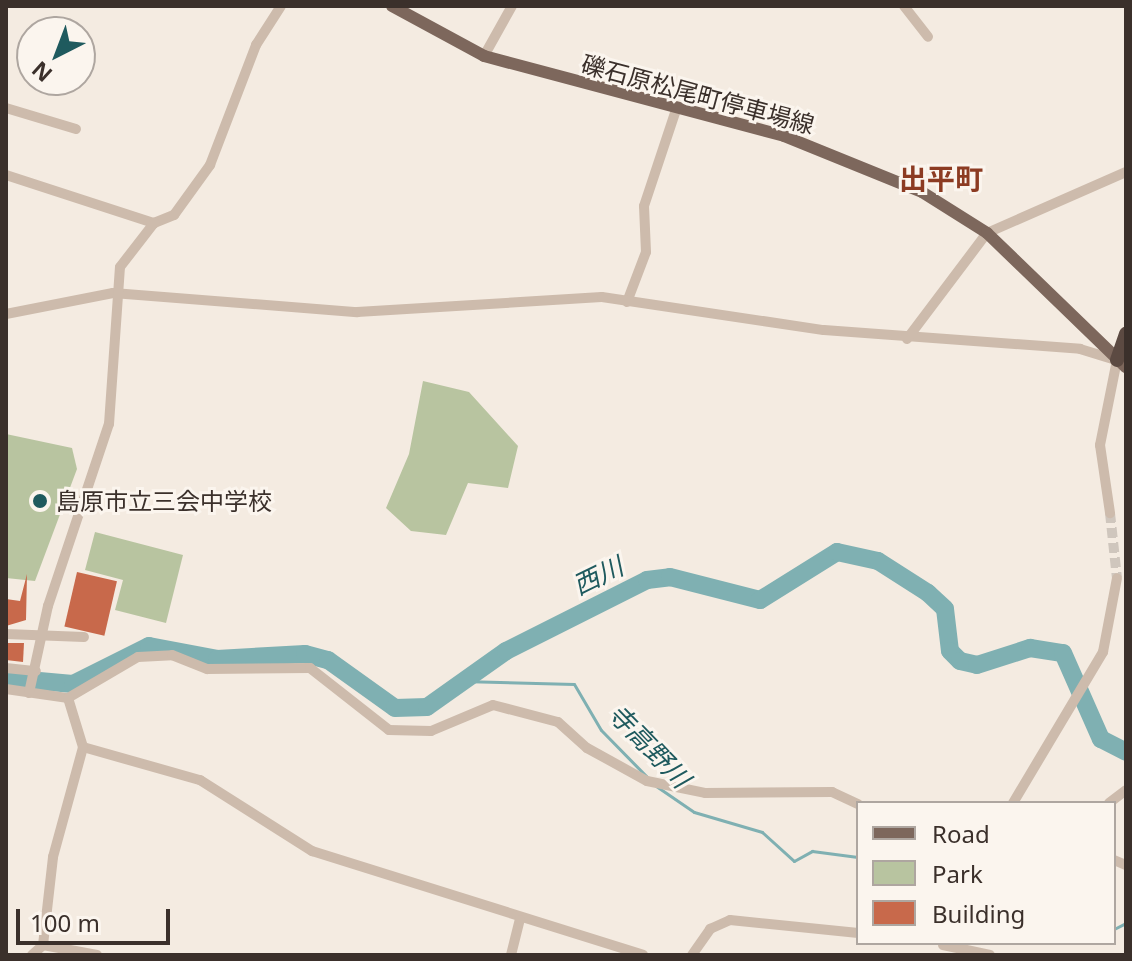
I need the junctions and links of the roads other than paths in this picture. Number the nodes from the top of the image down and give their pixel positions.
1 (281, 6) edge
2 (392, 6) edge
3 (512, 6) edge
4 (904, 6) edge
5 (928, 37) dead end
6 (484, 56) junction
7 (677, 107) junction
8 (6, 108) edge
9 (76, 129) dead end
10 (1126, 172) edge
11 (6, 175) edge
12 (154, 223) junction
13 (987, 233) junction
14 (113, 293) junction
15 (627, 302) junction
16 (6, 314) edge
17 (1126, 334) edge
18 (907, 339) junction
19 (1123, 359) edge
20 (1110, 513) tunnel mouth
21 (1117, 578) tunnel mouth
22 (6, 634) edge
23 (41, 635) junction
24 (84, 637) dead end
25 (6, 668) edge
26 (36, 674) junction
27 (6, 689) edge
28 (30, 691) junction
29 (68, 698) junction
30 (83, 747) junction
31 (1014, 801) edge
32 (856, 803) edge
33 (520, 920) junction
34 (856, 933) edge
35 (43, 945) junction
36 (949, 947) edge
37 (32, 955) edge
38 (97, 955) edge
39 (511, 955) edge
40 (643, 955) edge
41 (692, 955) edge
42 (990, 955) edge

1 - 12 street
2 - 6 main road, 礫石原松尾町停車場線
3 - 6 street
4 - 5 street
6 - 7 main road, 礫石原松尾町停車場線
7 - 13 main road, 礫石原松尾町停車場線
7 - 15 street
8 - 9 street
10 - 13 street
11 - 12 street
12 - 14 street
13 - 18 street
13 - 19 main road, 礫石原松尾町停車場線
14 - 15 street
14 - 16 street
14 - 23 street
15 - 18 street
17 - 19 highway
18 - 19 street
19 - 20 street
21 - 31 street
22 - 23 street
23 - 24 street
23 - 26 street
25 - 26 street
26 - 28 street
27 - 28 street
28 - 29 street
29 - 30 street
29 - 32 street
30 - 33 street
30 - 35 street
33 - 39 street
33 - 40 street
34 - 41 street
35 - 37 street
35 - 38 street
36 - 42 street

